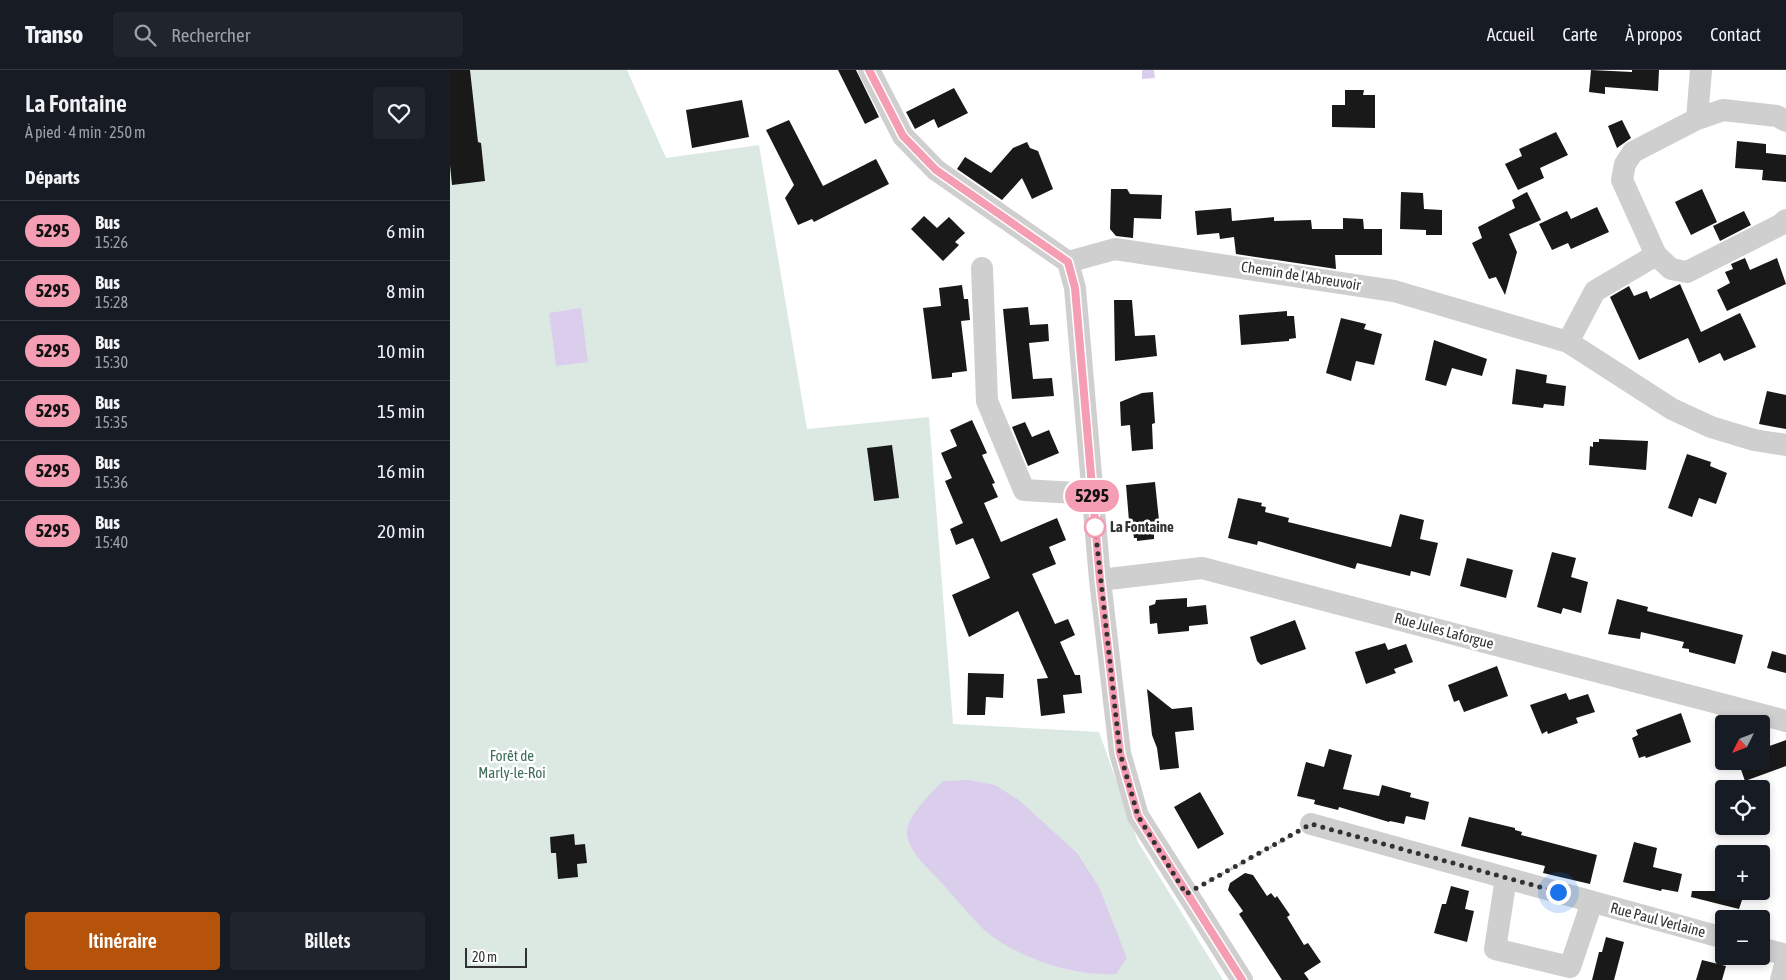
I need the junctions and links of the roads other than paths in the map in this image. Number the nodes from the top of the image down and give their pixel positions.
1 (869, 70) edge
2 (1701, 70) edge
3 (1697, 119) junction
4 (1786, 121) edge
5 (1786, 220) edge
6 (1656, 255) junction
7 (1068, 262) junction
8 (982, 268) dead end
9 (1568, 342) junction
10 (1786, 445) edge
11 (1092, 494) junction
12 (1100, 580) junction
13 (1786, 721) edge
14 (1311, 824) road end
15 (1506, 878) junction
16 (1592, 902) junction
17 (1715, 936) edge
18 (1770, 951) edge
19 (1786, 955) edge
20 (1786, 961) edge
21 (1242, 980) edge
22 (1781, 980) edge

1 - 7 street
2 - 3 street
3 - 4 street
3 - 6 street
5 - 6 street
6 - 9 street
7 - 9 street, Chemin de l'Abreuvoir
7 - 11 street
8 - 11 street
9 - 10 street, Chemin de l'Abreuvoir
11 - 12 street
12 - 13 street, Rue Jules Laforgue
12 - 21 street
14 - 15 street, Rue Paul Verlaine
15 - 16 street, Rue Paul Verlaine
15 - 16 street, Rue Paul Verlaine
16 - 17 street, Rue Paul Verlaine
18 - 19 street
20 - 22 street

